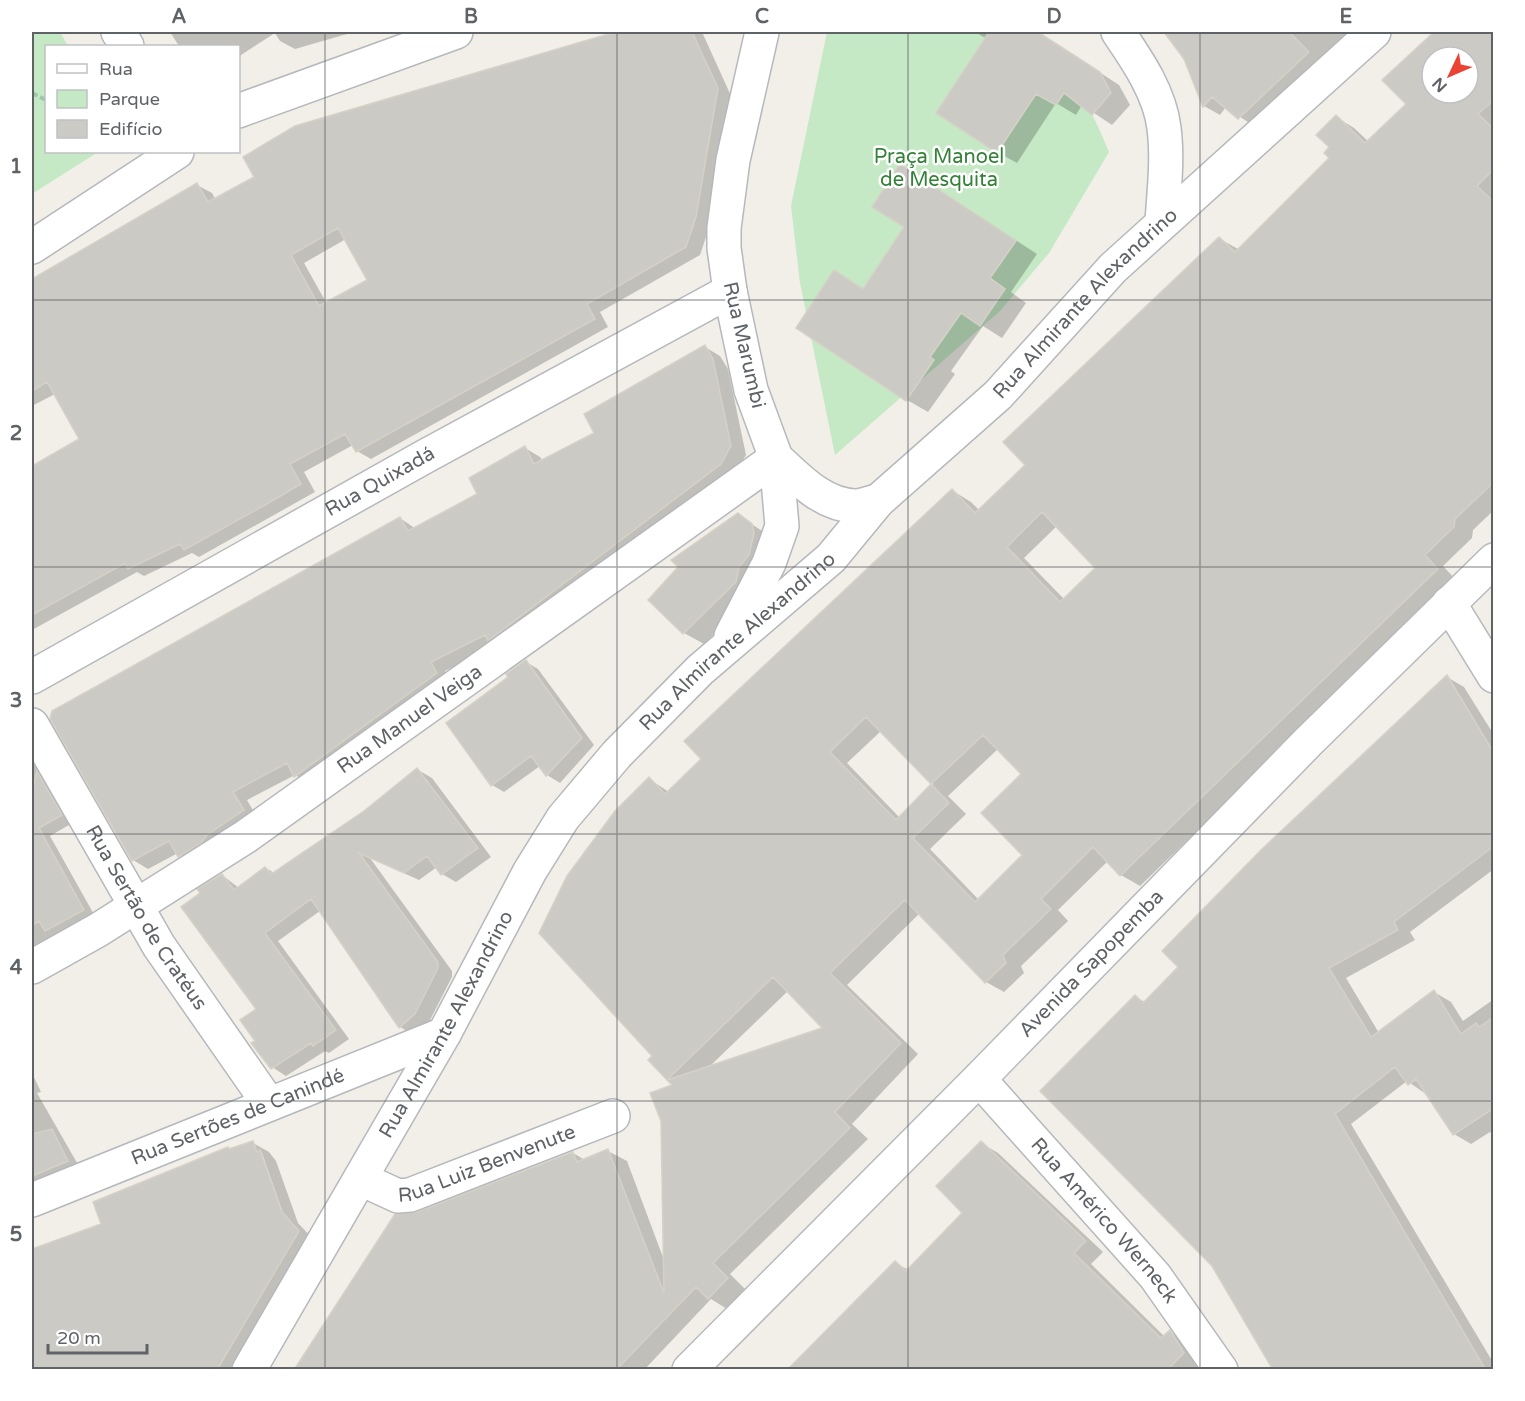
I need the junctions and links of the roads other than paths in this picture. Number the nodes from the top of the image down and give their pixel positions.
1 (118, 32) edge
2 (1118, 32) edge
3 (1374, 32) edge
4 (444, 33) edge
5 (756, 36) edge
6 (126, 45) edge
7 (240, 110) edge
8 (175, 153) edge
9 (1162, 222) junction
10 (32, 247) edge
11 (730, 291) junction
12 (776, 458) junction
13 (878, 501) junction
14 (1494, 560) edge
15 (1449, 603) junction
16 (726, 646) junction
17 (32, 676) edge
18 (1494, 676) edge
19 (32, 725) edge
20 (136, 906) junction
21 (32, 967) edge
22 (444, 1034) junction
23 (979, 1079) junction
24 (269, 1104) junction
25 (613, 1116) dead end
26 (361, 1179) junction
27 (32, 1200) edge
28 (249, 1370) edge
29 (689, 1370) edge
30 (1221, 1370) edge

1 - 6 street
2 - 9 street
3 - 9 street, Rua Almirante Alexandrino
4 - 7 street
5 - 11 street, Rua Marumbi
8 - 10 street
9 - 13 street, Rua Almirante Alexandrino
11 - 12 street, Rua Marumbi
11 - 17 street, Rua Quixadá
12 - 13 street
12 - 16 street, Rua Marumbi
12 - 20 street, Rua Manuel Veiga
13 - 16 street, Rua Almirante Alexandrino
14 - 15 street, Avenida Sapopemba
15 - 18 street
15 - 23 street, Avenida Sapopemba
16 - 22 street, Rua Almirante Alexandrino
19 - 20 street, Rua Sertão de Cratéus
20 - 21 street, Rua Manuel Veiga
20 - 24 street, Rua Sertão de Cratéus
22 - 24 street, Rua Sertões de Canindé
22 - 26 street, Rua Almirante Alexandrino
23 - 29 street, Avenida Sapopemba
23 - 30 street, Rua Américo Werneck
24 - 27 street, Rua Sertões de Canindé
25 - 26 street, Rua Luiz Benvenute
26 - 28 street, Rua Almirante Alexandrino

